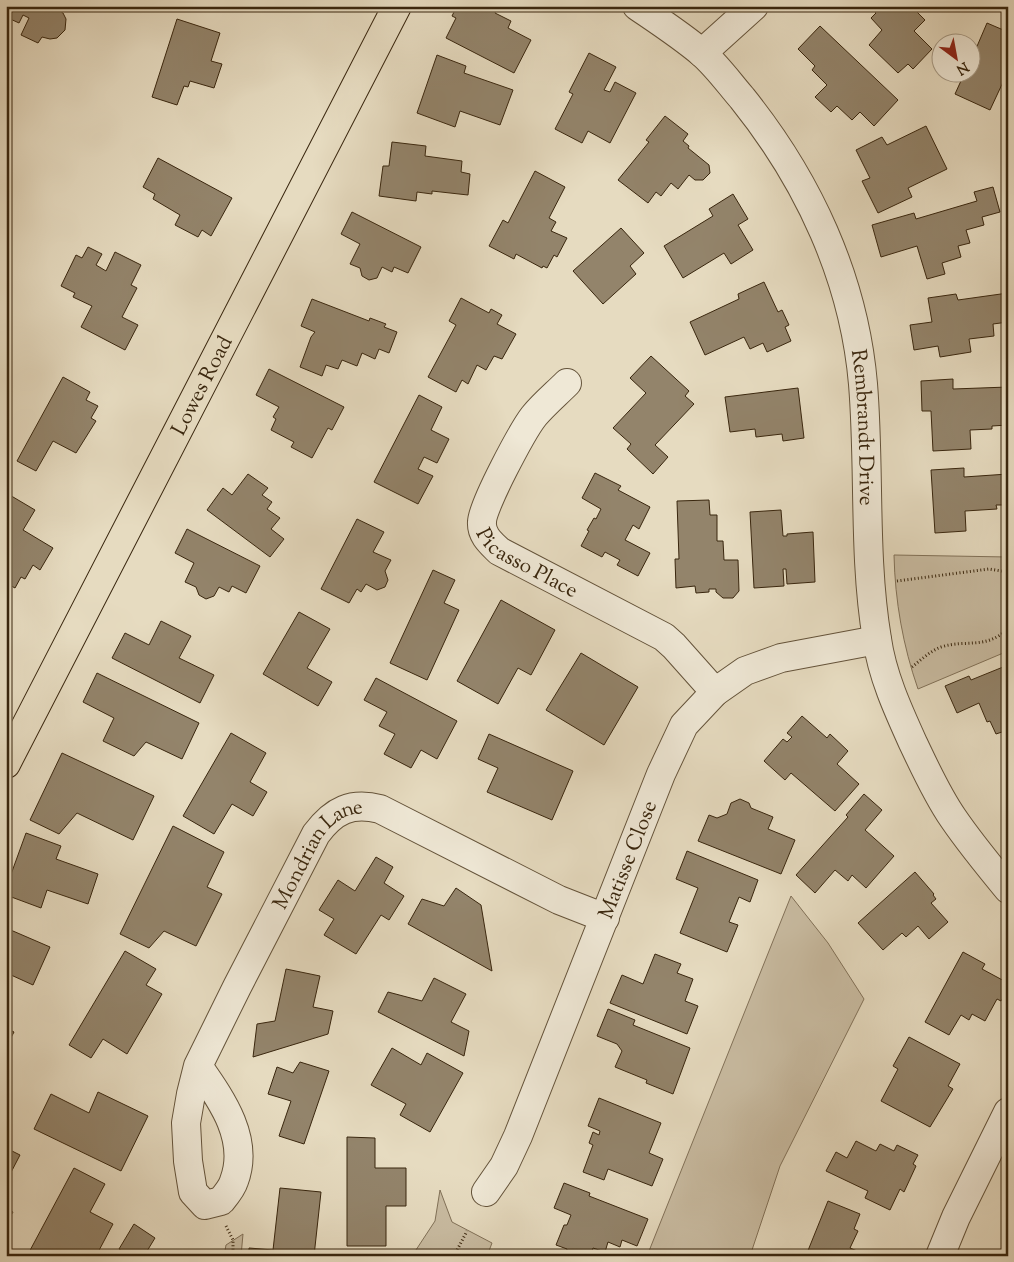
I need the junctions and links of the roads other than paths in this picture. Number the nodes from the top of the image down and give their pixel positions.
1 (397, 6) edge
2 (637, 6) edge
3 (754, 6) edge
4 (702, 53) junction
5 (567, 383) dead end
6 (877, 640) junction
7 (714, 692) junction
8 (6, 764) edge
9 (1008, 889) edge
10 (605, 918) junction
11 (198, 1066) dead end
12 (1008, 1112) edge
13 (486, 1192) dead end
14 (940, 1256) edge

1 - 8 main road, Lowes Road
2 - 4 street, Rembrandt Drive
3 - 4 street
4 - 6 street, Rembrandt Drive
5 - 7 street, Picasso Place
6 - 7 street, Matisse Close
6 - 9 street, Rembrandt Drive
7 - 10 street, Matisse Close
10 - 11 street, Mondrian Lane
10 - 13 street, Matisse Close
12 - 14 street

